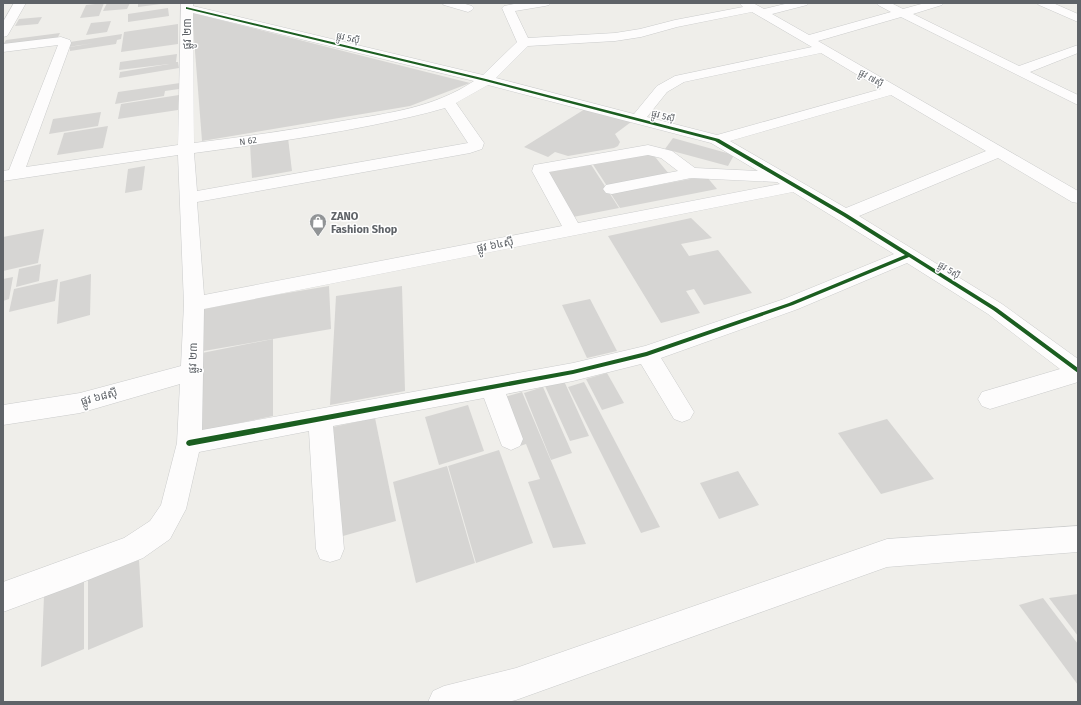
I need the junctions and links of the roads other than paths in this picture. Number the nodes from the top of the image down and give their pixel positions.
1 (20, 3) edge
2 (448, 3) edge
3 (545, 3) edge
4 (803, 3) edge
5 (882, 3) edge
6 (938, 3) edge
7 (1043, 3) edge
8 (187, 6) edge
9 (468, 8) dead end
10 (754, 8) edge
11 (904, 13) junction
12 (1078, 18) edge
13 (3, 33) edge
14 (806, 40) junction
15 (524, 43) junction
16 (3, 48) edge
17 (822, 49) junction
18 (1078, 50) edge
19 (1019, 71) junction
20 (486, 80) junction
21 (892, 90) junction
22 (1078, 101) edge
23 (448, 102) junction
24 (638, 119) junction
25 (717, 140) junction
26 (186, 149) junction
27 (998, 152) junction
28 (691, 173) junction
29 (7, 178) edge
30 (788, 182) junction
31 (612, 190) dead end
32 (189, 198) junction
33 (1078, 198) edge
34 (845, 215) junction
35 (573, 230) junction
36 (909, 255) junction
37 (194, 304) junction
38 (647, 354) junction
39 (193, 371) junction
40 (1078, 372) edge
41 (491, 386) junction
42 (990, 399) dead end
43 (682, 412) dead end
44 (3, 415) edge
45 (320, 419) junction
46 (511, 439) dead end
47 (189, 443) junction
48 (1078, 539) edge
49 (330, 549) dead end
50 (3, 597) edge
51 (444, 702) edge

1 - 13 street
2 - 9 street
3 - 15 street
4 - 10 street
5 - 11 street
6 - 11 street
7 - 12 street
8 - 20 street, ផ្លូវ 5ស៊ី
8 - 26 street, ផ្លូវ ២៣
10 - 14 street, ផ្លូវ ៧ស៊ី
10 - 15 street
11 - 14 street
11 - 19 street
14 - 17 street, ផ្លូវ ៧ស៊ី
15 - 20 street, N 62
16 - 29 street
17 - 21 street, ផ្លូវ ៧ស៊ី
17 - 24 street
18 - 19 street
19 - 22 street
20 - 23 street, N 62
20 - 24 street, ផ្លូវ 5ស៊ី
21 - 25 street
21 - 27 street, ផ្លូវ ៧ស៊ី
23 - 26 street, N 62
23 - 32 street
24 - 25 street, ផ្លូវ 5ស៊ី
25 - 30 street, ផ្លូវ 5ស៊ី
26 - 29 street, N 62
26 - 32 street, ផ្លូវ ២៣
27 - 33 street, ផ្លូវ ៧ស៊ី
27 - 34 street
28 - 30 street
28 - 31 street
28 - 35 street
30 - 34 street, ផ្លូវ 5ស៊ី
30 - 35 street, ផ្លូវ ៦៤ស៊ី
32 - 37 street, ផ្លូវ ២៣
34 - 36 street, ផ្លូវ 5ស៊ី
35 - 37 street, ផ្លូវ ៦៤ស៊ី
36 - 38 street
36 - 40 street, ផ្លូវ 5ស៊ី
37 - 39 street, ផ្លូវ ២៣
38 - 41 street
38 - 43 street
39 - 44 street, ផ្លូវ ៦៨ស៊ី
39 - 47 street, ផ្លូវ ២៣
40 - 42 street
41 - 45 street
41 - 46 street
45 - 47 street
45 - 49 street
47 - 50 street, ផ្លូវ ២៣
48 - 51 street

